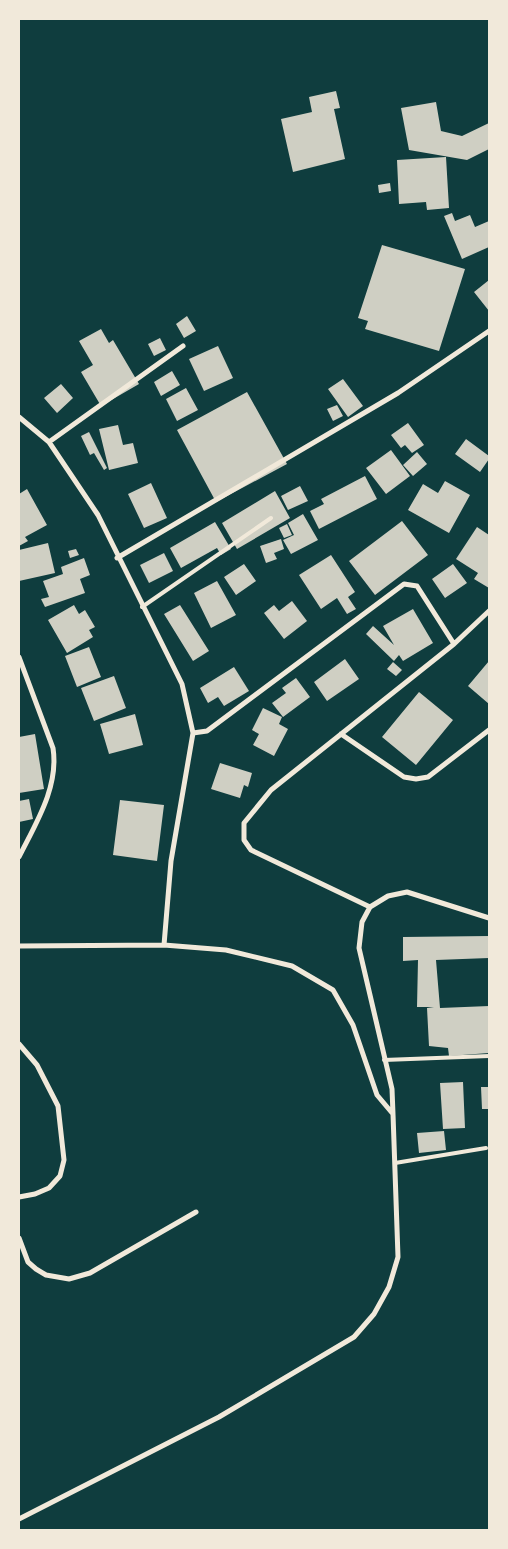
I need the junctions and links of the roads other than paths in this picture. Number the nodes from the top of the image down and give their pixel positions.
1 (489, 331) edge
2 (183, 346) dead end
3 (19, 417) edge
4 (49, 442) junction
5 (272, 518) dead end
6 (117, 558) junction
7 (142, 608) junction
8 (489, 611) edge
9 (454, 644) junction
10 (19, 657) edge
11 (489, 730) edge
12 (193, 733) junction
13 (341, 734) junction
14 (19, 857) edge
15 (370, 907) junction
16 (489, 918) edge
17 (164, 945) junction
18 (19, 946) edge
19 (19, 1044) edge
20 (489, 1056) edge
21 (384, 1060) junction
22 (393, 1114) junction
23 (486, 1148) dead end
24 (395, 1164) junction
25 (19, 1197) edge
26 (196, 1212) dead end
27 (19, 1238) edge
28 (19, 1519) edge

1 - 6 street
2 - 4 street
3 - 4 street
4 - 6 street
5 - 7 lane
6 - 7 street
7 - 12 street
8 - 9 street
9 - 12 street
9 - 13 street
10 - 14 street
11 - 13 street
12 - 17 street
13 - 15 street
15 - 16 street
15 - 21 street
17 - 18 street
17 - 22 street
19 - 25 street
20 - 21 lane
21 - 22 street
22 - 24 street
23 - 24 lane
24 - 28 street
26 - 27 street

